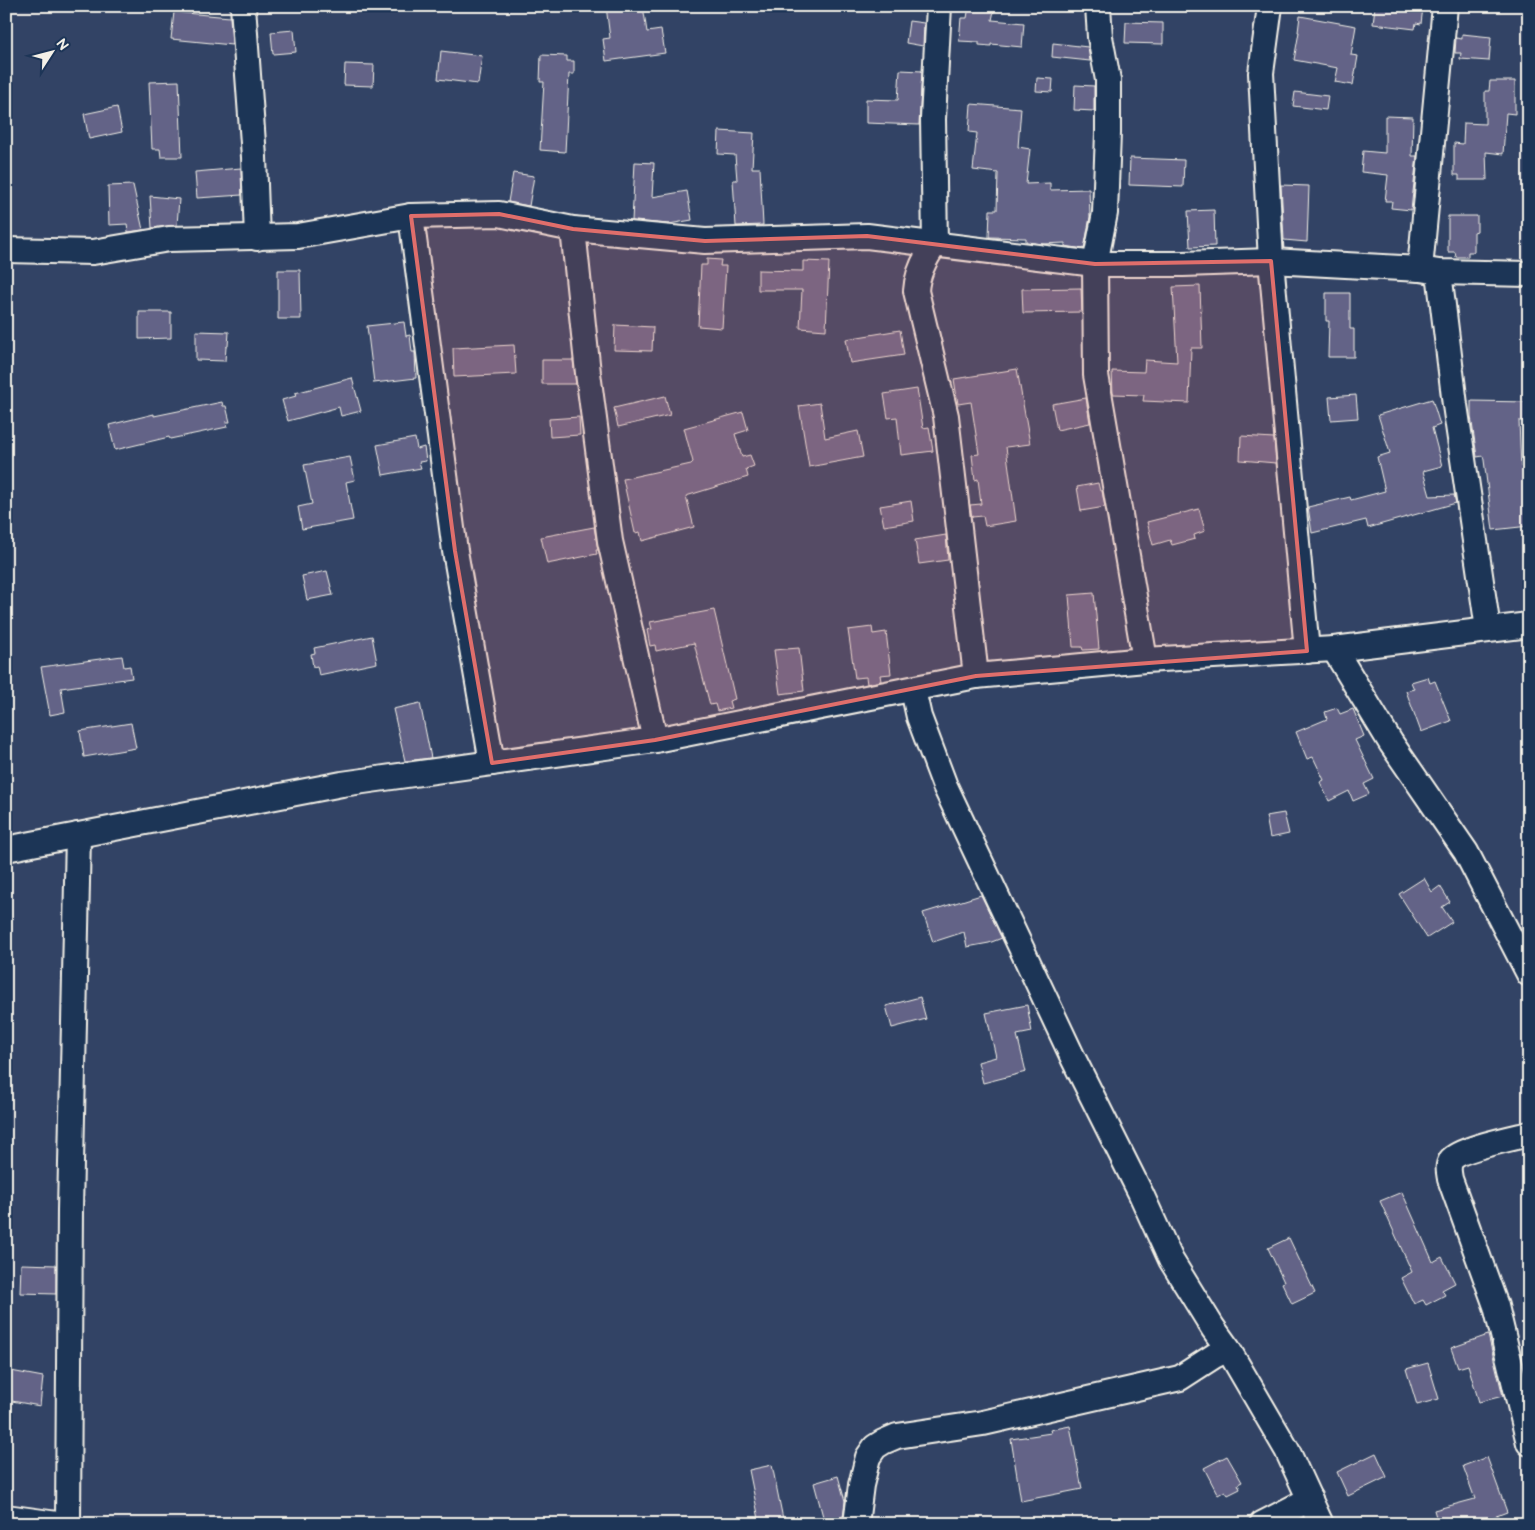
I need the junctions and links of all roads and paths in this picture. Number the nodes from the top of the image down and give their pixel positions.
1 (243, 6) edge
2 (939, 6) edge
3 (1098, 6) edge
4 (1270, 6) edge
5 (1445, 6) edge
6 (411, 216) junction
7 (573, 229) junction
8 (257, 238) junction
9 (935, 244) junction
10 (6, 250) edge
11 (1270, 261) junction
12 (1095, 264) junction
13 (1430, 271) junction
14 (1529, 274) edge
15 (1529, 625) edge
16 (1488, 629) junction
17 (1334, 649) junction
18 (1307, 651) junction
19 (1145, 660) junction
20 (976, 676) junction
21 (913, 690) junction
22 (656, 740) junction
23 (492, 763) junction
24 (78, 835) junction
25 (6, 849) edge
26 (1529, 974) edge
27 (1529, 1134) edge
28 (1228, 1349) junction
29 (1529, 1443) edge
30 (1310, 1499) junction
31 (6, 1517) edge
32 (57, 1524) edge
33 (68, 1524) edge
34 (856, 1524) edge
35 (1262, 1524) edge
36 (1321, 1524) edge

1 - 8 street
2 - 9 street
3 - 12 street
4 - 11 street
5 - 13 street
6 - 7 street
6 - 8 street
6 - 23 street
7 - 9 street
7 - 22 street
8 - 10 street
9 - 12 street
9 - 20 street
11 - 12 street
11 - 13 street
11 - 18 street
12 - 19 street
13 - 14 street
13 - 16 street
15 - 16 street
16 - 17 street
17 - 18 street
17 - 26 street
18 - 19 street
19 - 20 street
20 - 21 street
21 - 22 street
21 - 28 street
22 - 23 street
23 - 24 street
24 - 25 street
24 - 33 street
27 - 29 street
28 - 30 street
28 - 34 street
30 - 35 street
30 - 36 street
31 - 32 street

